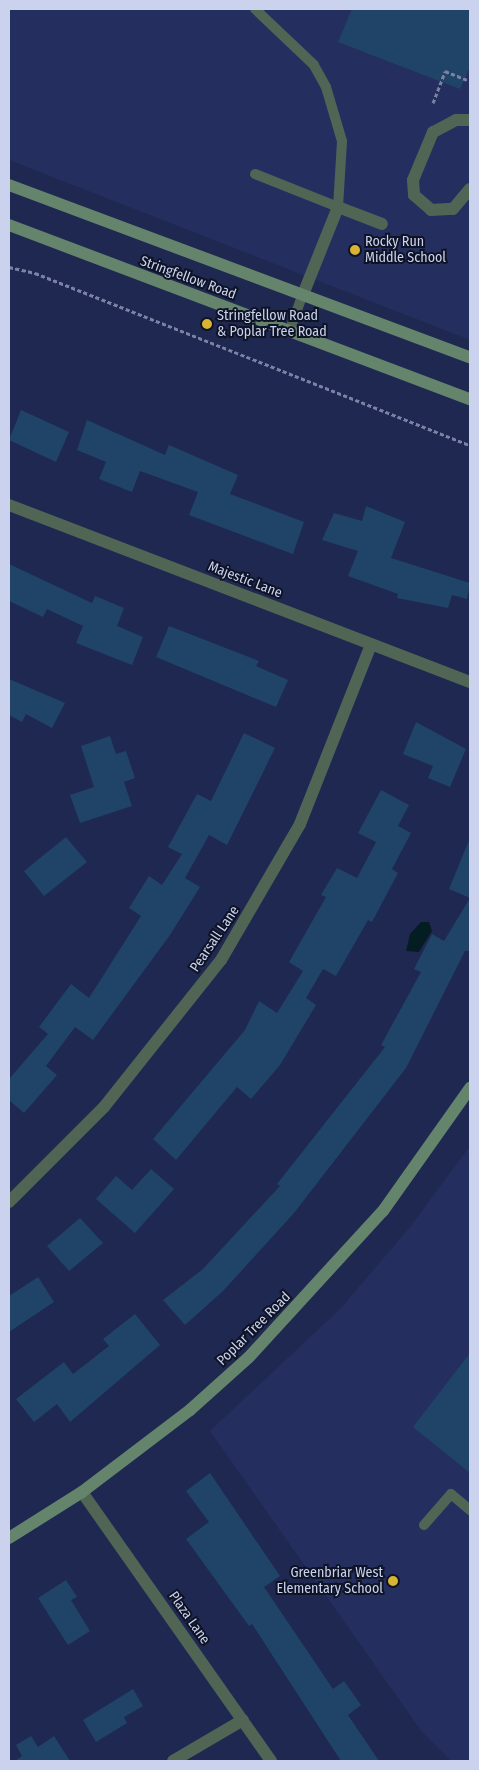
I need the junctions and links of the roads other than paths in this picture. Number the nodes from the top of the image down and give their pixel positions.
1 (255, 9) edge
2 (470, 120) edge
3 (255, 174) dead end
4 (9, 185) edge
5 (470, 189) edge
6 (338, 208) junction
7 (382, 224) dead end
8 (9, 225) edge
9 (302, 297) junction
10 (289, 332) junction
11 (470, 357) edge
12 (470, 399) edge
13 (9, 505) edge
14 (371, 645) junction
15 (470, 682) edge
16 (470, 1088) edge
17 (9, 1202) edge
18 (82, 1492) junction
19 (470, 1510) edge
20 (424, 1525) dead end
21 (9, 1538) edge
22 (242, 1720) junction
23 (173, 1761) edge
24 (271, 1761) edge

1 - 6 lane
2 - 5 street
3 - 6 lane
4 - 9 main road, Stringfellow Road
6 - 7 street
6 - 9 street
8 - 10 main road, Stringfellow Road
9 - 10 lane
9 - 11 main road, Stringfellow Road
10 - 12 main road, Stringfellow Road
13 - 14 street, Majestic Lane
14 - 15 street, Majestic Lane
14 - 17 street, Pearsall Lane
16 - 18 main road, Poplar Tree Road
18 - 21 main road, Poplar Tree Road
18 - 22 street, Plaza Lane
19 - 20 lane
22 - 23 street
22 - 24 street, Plaza Lane

